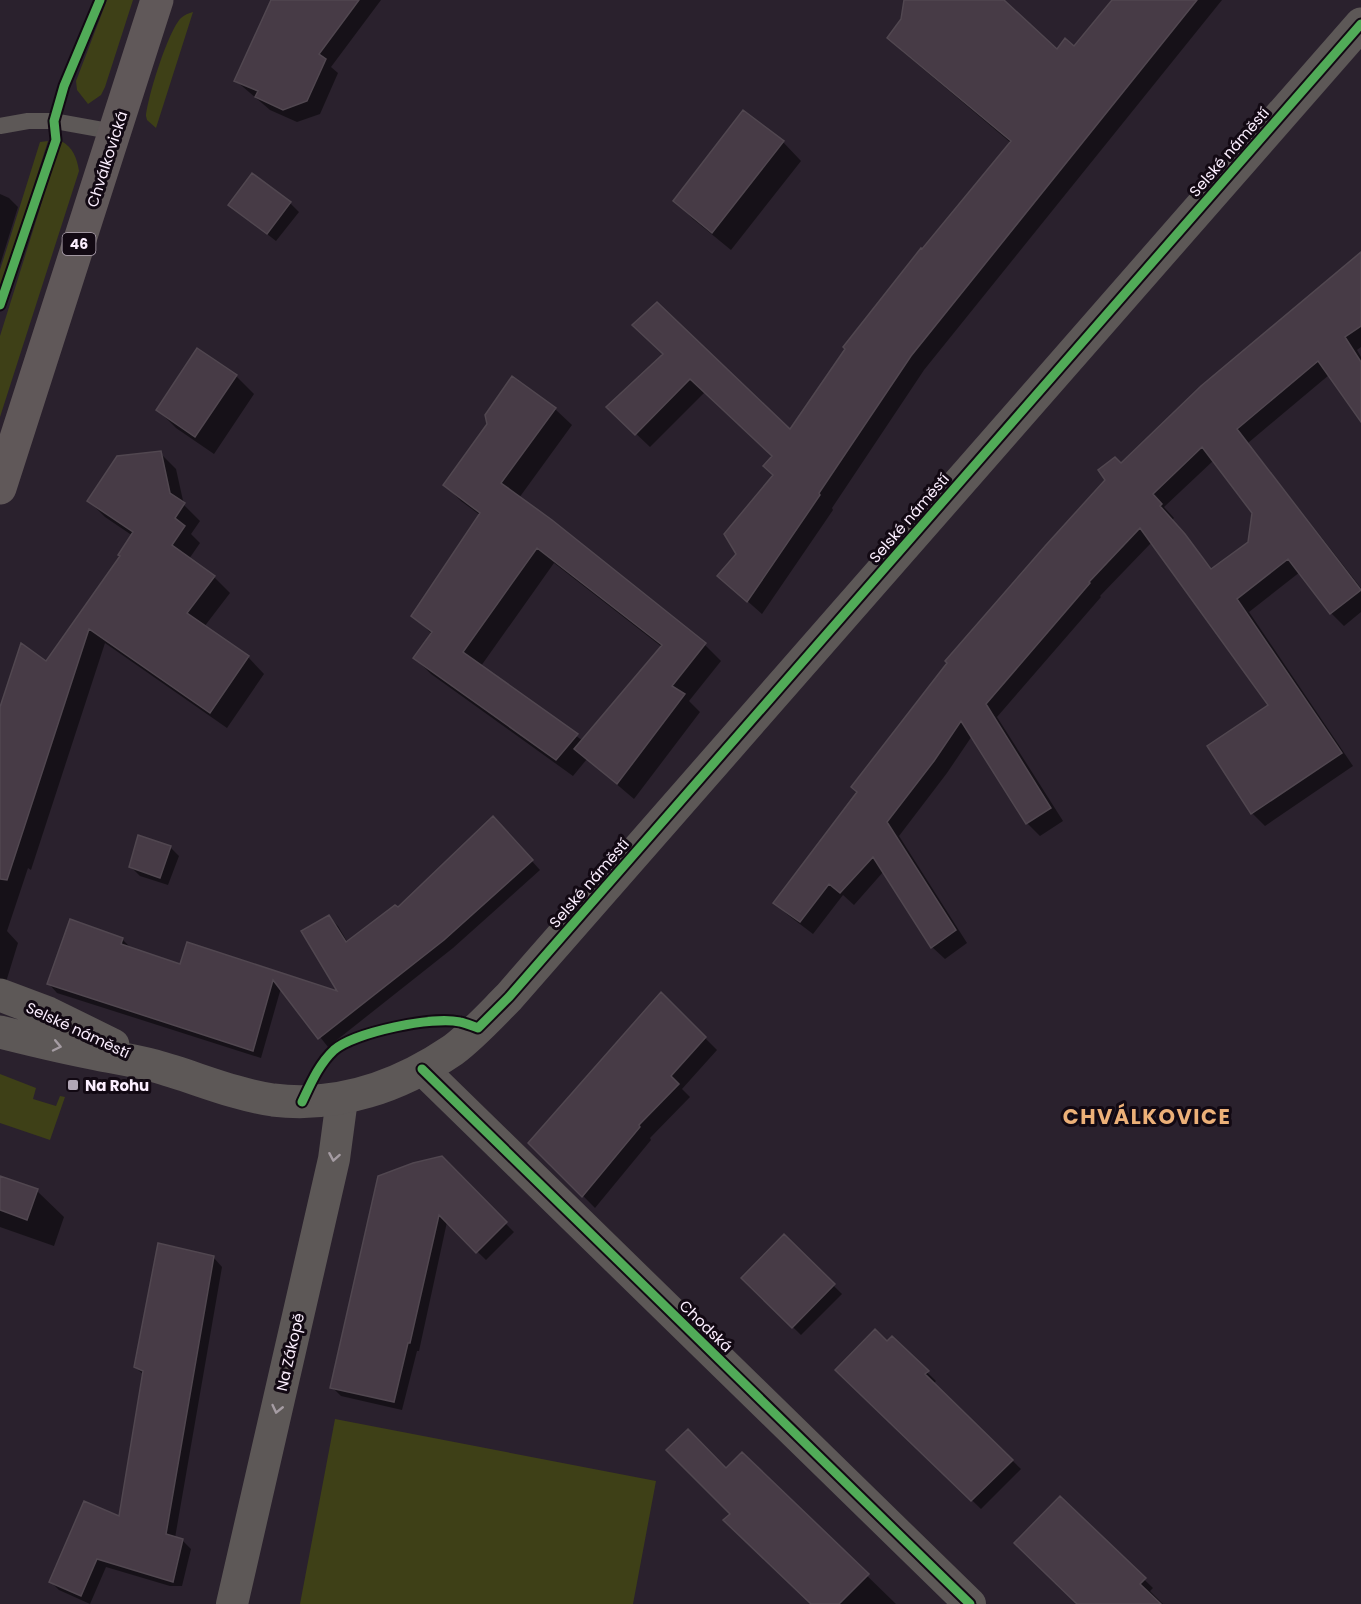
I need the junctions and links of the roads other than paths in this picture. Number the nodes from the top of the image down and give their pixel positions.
1 (157, 0) edge
2 (1361, 24) edge
3 (0, 126) edge
4 (116, 132) junction
5 (0, 488) edge
6 (0, 995) edge
7 (0, 1032) edge
8 (155, 1066) junction
9 (422, 1069) junction
10 (342, 1099) junction
11 (232, 1604) edge
12 (970, 1604) edge

1 - 4 main road, Chválkovická / 46
2 - 9 street, Selské náměstí
3 - 4 lane
4 - 5 main road, Chválkovická / 46
6 - 8 street, Selské náměstí
7 -> 8 street, Selské náměstí
8 - 10 street, Selské náměstí
9 - 10 street, Selské náměstí
9 - 12 street, Chodská
10 -> 11 street, Na Zákopě

